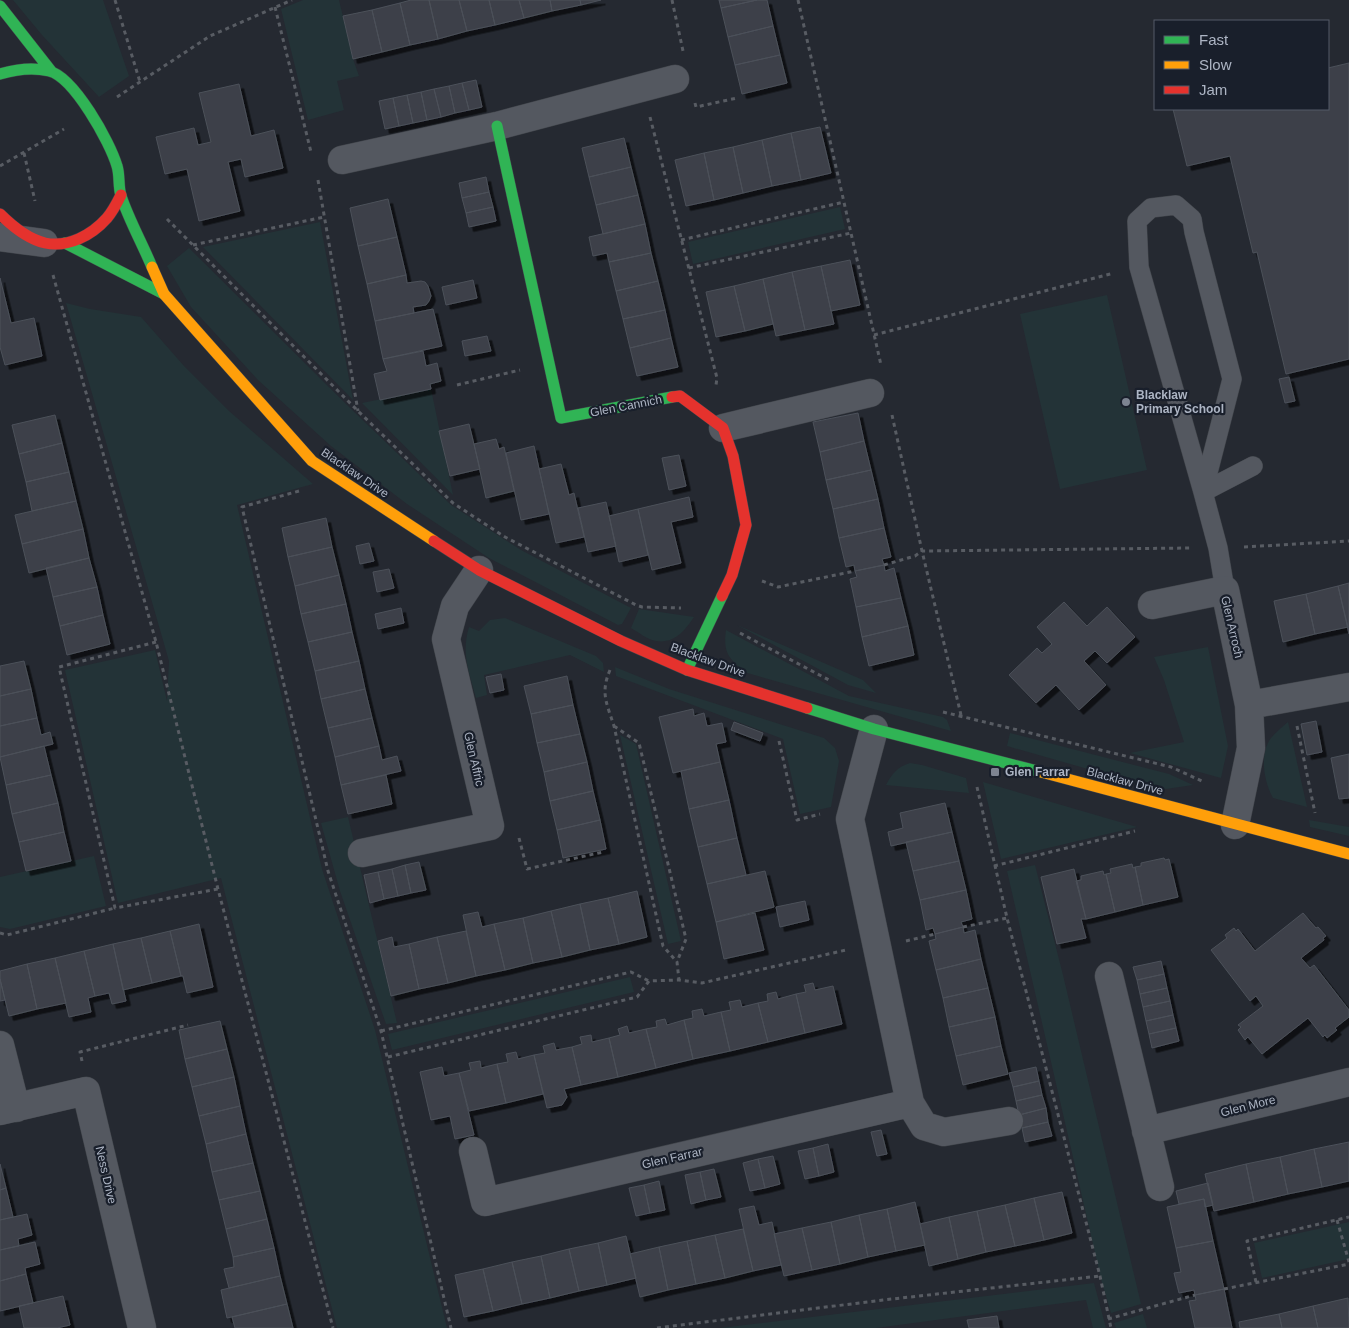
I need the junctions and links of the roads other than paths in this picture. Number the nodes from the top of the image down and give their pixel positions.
1 (0, 6) edge
2 (51, 71) junction
3 (0, 74) edge
4 (675, 79) dead end
5 (497, 126) junction
6 (342, 160) dead end
7 (121, 194) junction
8 (0, 214) edge
9 (0, 237) edge
10 (55, 243) junction
11 (164, 294) junction
12 (870, 393) dead end
13 (716, 423) junction
14 (1253, 466) dead end
15 (1203, 492) junction
16 (478, 570) junction
17 (1225, 590) junction
18 (1152, 605) dead end
19 (687, 670) junction
20 (1349, 687) edge
21 (1249, 705) junction
22 (874, 729) junction
23 (1235, 825) junction
24 (362, 853) dead end
25 (1349, 854) edge
26 (1109, 976) dead end
27 (0, 1046) edge
28 (1349, 1082) edge
29 (910, 1103) junction
30 (8, 1109) edge
31 (1009, 1121) dead end
32 (1146, 1131) junction
33 (473, 1151) dead end
34 (1160, 1187) dead end
35 (142, 1328) edge

1 - 2 street
2 - 3 street
2 - 7 street, Blacklaw Drive
4 - 5 street
5 - 6 street
5 - 13 street, Glen Cannich
7 - 10 street
7 - 11 street, Blacklaw Drive
8 - 10 street, Blacklaw Drive
9 - 10 street
10 - 11 street, Blacklaw Drive
11 - 16 street, Blacklaw Drive
12 - 13 street
13 - 19 street
14 - 15 lane
15 - 15 lane
15 - 17 lane
16 - 19 street, Blacklaw Drive
16 - 24 street, Glen Affric
17 - 18 street, Glen Arroch
17 - 21 street, Glen Arroch
19 - 22 street, Blacklaw Drive
20 - 21 street
21 - 23 street, Glen Arroch
22 - 23 street, Blacklaw Drive
22 - 29 street
23 - 25 street, Blacklaw Drive
26 - 32 street
27 - 30 street
28 - 32 street, Glen More
29 - 31 street
29 - 33 street, Glen Farrar
30 - 35 street, Ness Drive
32 - 34 street

